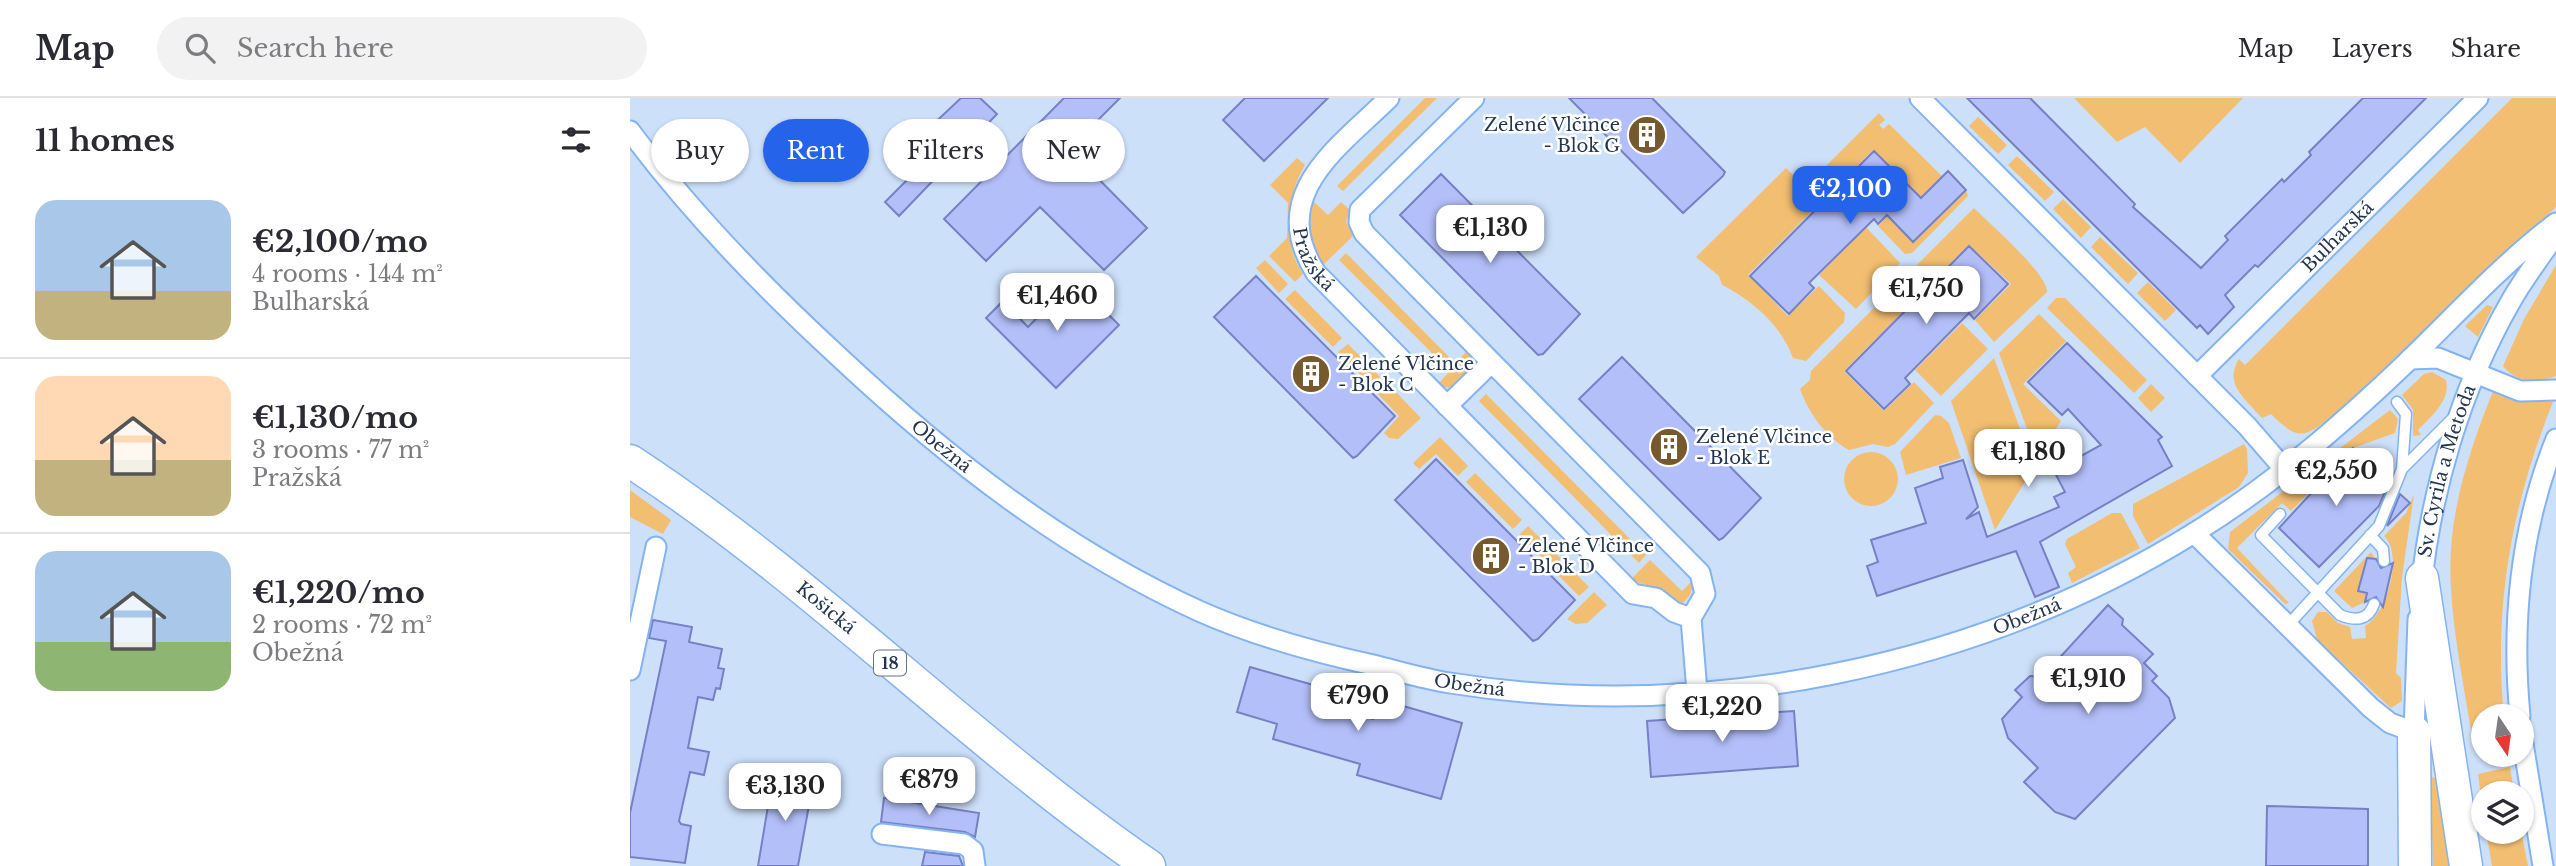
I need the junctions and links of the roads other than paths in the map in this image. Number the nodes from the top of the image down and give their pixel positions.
1 (1389, 98) edge
2 (1474, 98) edge
3 (1920, 98) edge
4 (2478, 98) edge
5 (630, 131) edge
6 (2556, 223) edge
7 (2556, 234) edge
8 (2410, 359) junction
9 (1492, 363) junction
10 (2477, 373) junction
11 (2197, 376) junction
12 (2556, 390) edge
13 (2397, 402) dead end
14 (1447, 405) junction
15 (2462, 409) junction
16 (2556, 439) edge
17 (630, 461) edge
18 (2402, 469) junction
19 (2286, 471) junction
20 (2280, 514) dead end
21 (2194, 533) junction
22 (2370, 535) junction
23 (656, 547) dead end
24 (2384, 561) dead end
25 (2422, 578) junction
26 (2317, 592) junction
27 (2374, 604) dead end
28 (1691, 618) junction
29 (2288, 625) junction
30 (630, 670) edge
31 (1698, 692) junction
32 (2519, 704) edge
33 (2414, 733) junction
34 (2527, 767) edge
35 (882, 834) dead end
36 (975, 866) edge
37 (1149, 866) edge
38 (2415, 866) edge
39 (2466, 866) edge
40 (2543, 866) edge

1 - 14 street, Pražská
2 - 9 street
3 - 11 street
4 - 11 street, Bulharská
5 - 31 street, Obežná
6 - 8 street, Obežná
7 - 10 street, Sv. Cyrila a Metoda
8 - 10 street
8 - 19 street, Obežná
9 - 14 street
9 - 28 street
10 - 12 street
10 - 15 street, Sv. Cyrila a Metoda
11 - 19 street
13 - 18 lane
14 - 28 street, Pražská
15 - 18 lane
15 - 25 street, Sv. Cyrila a Metoda
16 - 32 street
17 - 37 main road, Košická / 18
18 - 22 lane
19 - 21 street, Obežná
20 - 26 lane
21 - 29 street
21 - 31 street, Obežná
22 - 24 lane
22 - 26 lane
23 - 30 street
25 - 33 street, Sv. Cyrila a Metoda
25 - 39 main road
26 - 27 lane
26 - 29 lane
28 - 31 street
29 - 33 street
33 - 38 main road
34 - 40 street
35 - 36 street

